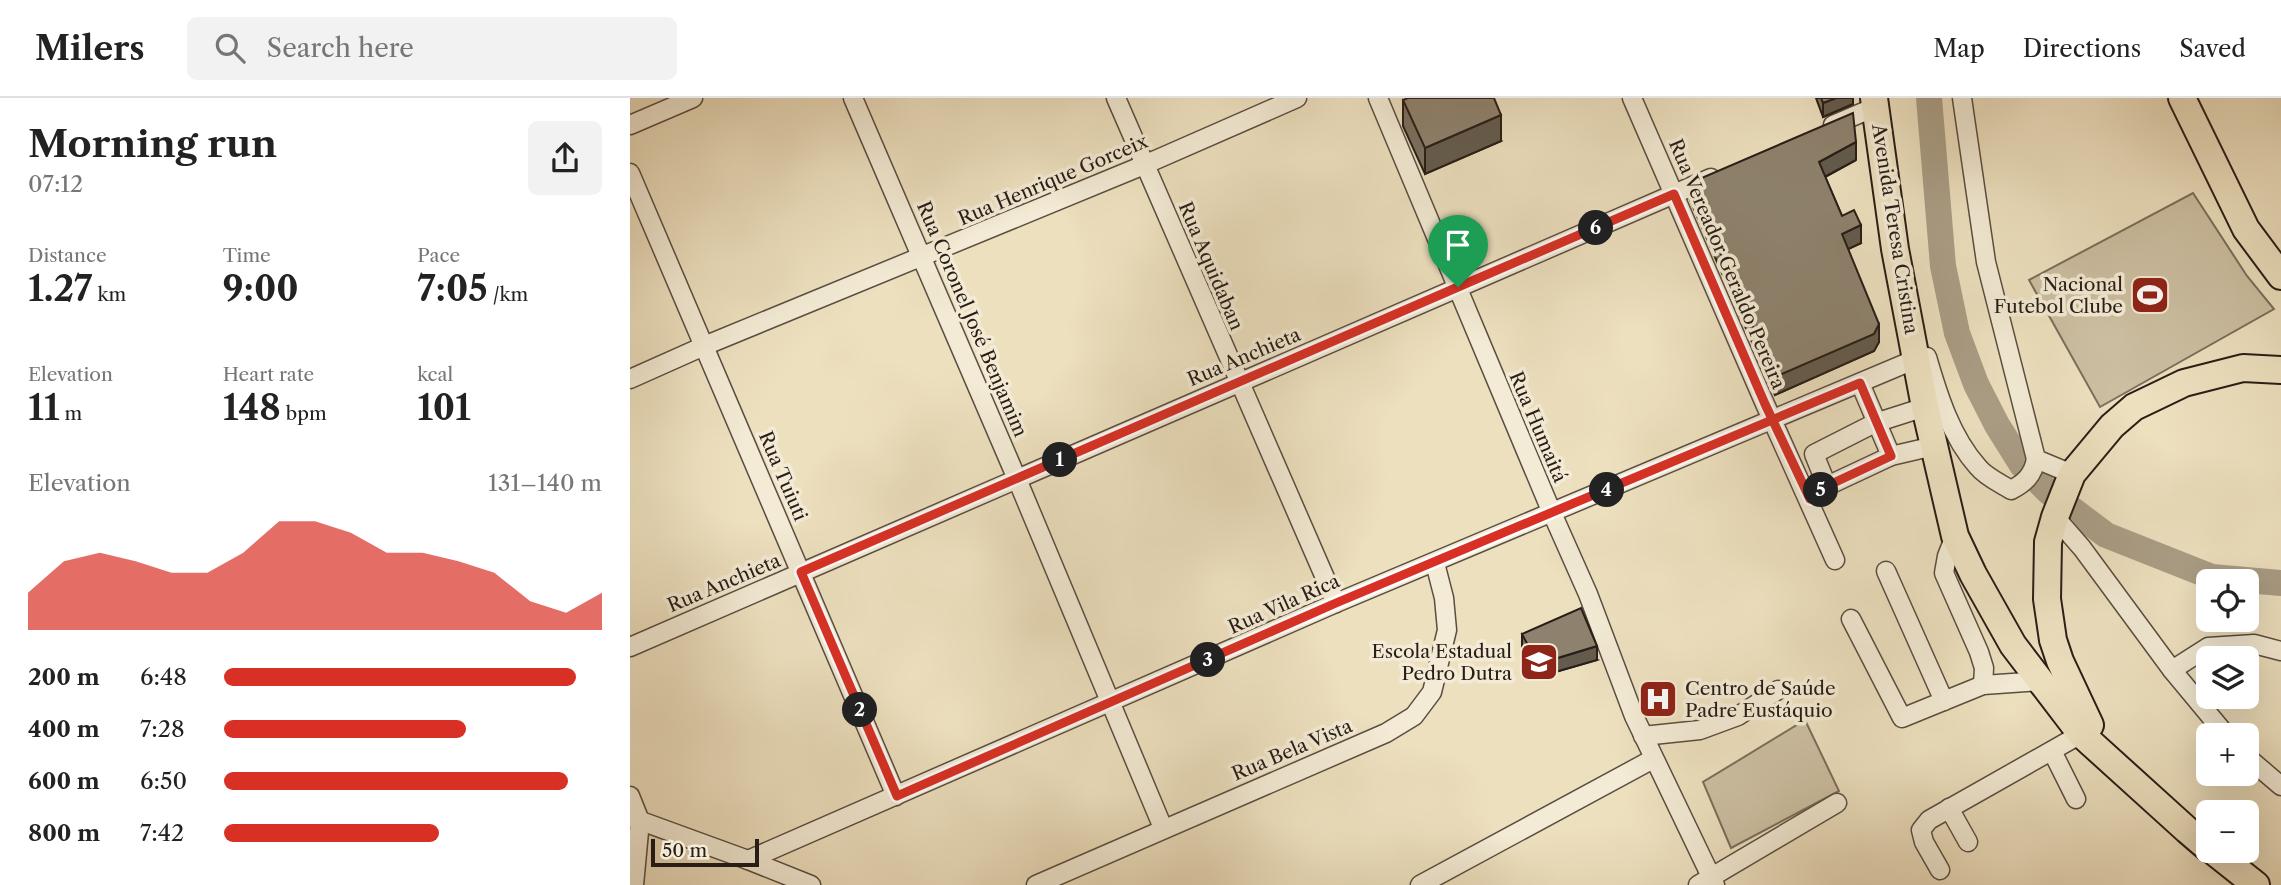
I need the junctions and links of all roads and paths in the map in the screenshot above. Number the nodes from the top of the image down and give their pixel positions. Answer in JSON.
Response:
{"nodes":[{"id":1,"x":693,"y":98,"type":"edge"},
{"id":2,"x":853,"y":98,"type":"edge"},
{"id":3,"x":1116,"y":98,"type":"edge"},
{"id":4,"x":1297,"y":98,"type":"edge"},
{"id":5,"x":1378,"y":98,"type":"edge"},
{"id":6,"x":1632,"y":98,"type":"edge"},
{"id":7,"x":1962,"y":98,"type":"edge"},
{"id":8,"x":2182,"y":98,"type":"edge"},
{"id":9,"x":1875,"y":102,"type":"edge"},
{"id":10,"x":630,"y":125,"type":"edge"},
{"id":11,"x":1812,"y":134,"type":"edge"},
{"id":12,"x":1144,"y":165,"type":"junction"},
{"id":13,"x":1724,"y":172,"type":"edge"},
{"id":14,"x":630,"y":173,"type":"edge"},
{"id":15,"x":1674,"y":194,"type":"junction"},
{"id":16,"x":1895,"y":249,"type":"junction"},
{"id":17,"x":923,"y":257,"type":"junction"},
{"id":18,"x":2281,"y":276,"type":"edge"},
{"id":19,"x":1458,"y":287,"type":"junction"},
{"id":20,"x":704,"y":346,"type":"junction"},
{"id":21,"x":1916,"y":359,"type":"junction"},
{"id":22,"x":2281,"y":370,"type":"edge"},
{"id":23,"x":630,"y":379,"type":"edge"},
{"id":24,"x":1238,"y":382,"type":"junction"},
{"id":25,"x":1860,"y":383,"type":"junction"},
{"id":26,"x":1925,"y":407,"type":"junction"},
{"id":27,"x":1772,"y":421,"type":"junction"},
{"id":28,"x":1875,"y":423,"type":"junction"},
{"id":29,"x":1934,"y":446,"type":"junction"},
{"id":30,"x":1891,"y":456,"type":"junction"},
{"id":31,"x":2036,"y":460,"type":"junction"},
{"id":32,"x":2072,"y":474,"type":"junction"},
{"id":33,"x":1017,"y":479,"type":"junction"},
{"id":34,"x":1827,"y":486,"type":"junction"},
{"id":35,"x":1810,"y":499,"type":"junction"},
{"id":36,"x":1552,"y":513,"type":"junction"},
{"id":37,"x":2055,"y":517,"type":"junction"},
{"id":38,"x":1955,"y":536,"type":"junction"},
{"id":39,"x":1835,"y":560,"type":"dead end"},
{"id":40,"x":1435,"y":563,"type":"junction"},
{"id":41,"x":1886,"y":571,"type":"dead end"},
{"id":42,"x":801,"y":572,"type":"junction"},
{"id":43,"x":1336,"y":603,"type":"junction"},
{"id":44,"x":1851,"y":619,"type":"dead end"},
{"id":45,"x":630,"y":646,"type":"edge"},
{"id":46,"x":2281,"y":651,"type":"edge"},
{"id":47,"x":2172,"y":670,"type":"junction"},
{"id":48,"x":2042,"y":681,"type":"junction"},
{"id":49,"x":1983,"y":685,"type":"junction"},
{"id":50,"x":1778,"y":690,"type":"dead end"},
{"id":51,"x":1944,"y":701,"type":"junction"},
{"id":52,"x":1109,"y":704,"type":"junction"},
{"id":53,"x":2216,"y":723,"type":"edge"},
{"id":54,"x":2081,"y":734,"type":"junction"},
{"id":55,"x":1643,"y":736,"type":"junction"},
{"id":56,"x":2052,"y":751,"type":"junction"},
{"id":57,"x":2105,"y":755,"type":"junction"},
{"id":58,"x":1653,"y":759,"type":"junction"},
{"id":59,"x":2259,"y":767,"type":"edge"},
{"id":60,"x":2281,"y":786,"type":"edge"},
{"id":61,"x":630,"y":796,"type":"edge"},
{"id":62,"x":897,"y":796,"type":"junction"},
{"id":63,"x":2076,"y":799,"type":"dead end"},
{"id":64,"x":1838,"y":803,"type":"dead end"},
{"id":65,"x":1949,"y":808,"type":"junction"},
{"id":66,"x":635,"y":819,"type":"edge"},
{"id":67,"x":1163,"y":828,"type":"junction"},
{"id":68,"x":2196,"y":838,"type":"edge"},
{"id":69,"x":1968,"y":842,"type":"dead end"},
{"id":70,"x":748,"y":860,"type":"junction"},
{"id":71,"x":2228,"y":863,"type":"edge"},
{"id":72,"x":1940,"y":870,"type":"dead end"},
{"id":73,"x":1708,"y":883,"type":"edge"},
{"id":74,"x":634,"y":885,"type":"edge"},
{"id":75,"x":811,"y":885,"type":"edge"},
{"id":76,"x":1036,"y":885,"type":"edge"},
{"id":77,"x":1420,"y":885,"type":"edge"},
{"id":78,"x":2256,"y":885,"type":"edge"}],
"edges":[{"from":1,"to":10,"type":"street"},
{"from":2,"to":17,"type":"street","name":"Rua Coronel José Benjamim"},
{"from":3,"to":12,"type":"street","name":"Rua Aquidaban"},
{"from":4,"to":12,"type":"street","name":"Rua Henrique Gorceix"},
{"from":5,"to":19,"type":"street","name":"Rua Humaitá"},
{"from":6,"to":15,"type":"street","name":"Rua Vereador Geraldo Pereira"},
{"from":7,"to":31,"type":"street"},
{"from":8,"to":18,"type":"highway"},
{"from":9,"to":11,"type":"street"},
{"from":9,"to":16,"type":"highway","name":"Avenida Teresa Cristina"},
{"from":12,"to":17,"type":"street","name":"Rua Henrique Gorceix"},
{"from":12,"to":24,"type":"street","name":"Rua Aquidaban"},
{"from":13,"to":15,"type":"street","name":"Rua Anchieta"},
{"from":14,"to":20,"type":"street","name":"Rua Tuiuti"},
{"from":15,"to":19,"type":"street","name":"Rua Anchieta"},
{"from":15,"to":27,"type":"street","name":"Rua Vereador Geraldo Pereira"},
{"from":16,"to":21,"type":"highway","name":"Avenida Teresa Cristina"},
{"from":16,"to":31,"type":"street"},
{"from":17,"to":20,"type":"street","name":"Rua Henrique Gorceix"},
{"from":17,"to":33,"type":"street","name":"Rua Coronel José Benjamim"},
{"from":19,"to":24,"type":"street","name":"Rua Anchieta"},
{"from":19,"to":36,"type":"street","name":"Rua Humaitá"},
{"from":20,"to":23,"type":"street","name":"Rua Henrique Gorceix"},
{"from":20,"to":42,"type":"street","name":"Rua Tuiuti"},
{"from":21,"to":25,"type":"street","name":"Rua Vila Rica"},
{"from":21,"to":26,"type":"highway","name":"Avenida Teresa Cristina"},
{"from":22,"to":32,"type":"highway"},
{"from":24,"to":33,"type":"street","name":"Rua Anchieta"},
{"from":24,"to":43,"type":"street","name":"Rua Aquidaban"},
{"from":25,"to":27,"type":"street","name":"Rua Vila Rica"},
{"from":25,"to":28,"type":"street"},
{"from":26,"to":28,"type":"street"},
{"from":26,"to":29,"type":"highway","name":"Avenida Teresa Cristina"},
{"from":27,"to":35,"type":"street","name":"Rua Vereador Geraldo Pereira"},
{"from":27,"to":36,"type":"street","name":"Rua Vila Rica"},
{"from":28,"to":30,"type":"street"},
{"from":28,"to":34,"type":"street"},
{"from":29,"to":30,"type":"street"},
{"from":29,"to":38,"type":"highway","name":"Avenida Teresa Cristina"},
{"from":30,"to":34,"type":"street"},
{"from":31,"to":32,"type":"street"},
{"from":32,"to":37,"type":"highway"},
{"from":33,"to":42,"type":"street","name":"Rua Anchieta"},
{"from":33,"to":52,"type":"street","name":"Rua Coronel José Benjamim"},
{"from":34,"to":35,"type":"street"},
{"from":35,"to":39,"type":"street","name":"Rua Vereador Geraldo Pereira"},
{"from":36,"to":40,"type":"street","name":"Rua Vila Rica"},
{"from":36,"to":55,"type":"street","name":"Rua Humaitá"},
{"from":37,"to":47,"type":"street"},
{"from":37,"to":57,"type":"highway"},
{"from":38,"to":48,"type":"highway","name":"Avenida Teresa Cristina"},
{"from":38,"to":49,"type":"street"},
{"from":40,"to":43,"type":"street","name":"Rua Vila Rica"},
{"from":40,"to":67,"type":"street","name":"Rua Bela Vista"},
{"from":41,"to":51,"type":"street"},
{"from":42,"to":45,"type":"street","name":"Rua Anchieta"},
{"from":42,"to":62,"type":"street","name":"Rua Tuiuti"},
{"from":43,"to":52,"type":"street","name":"Rua Vila Rica"},
{"from":44,"to":51,"type":"street"},
{"from":46,"to":47,"type":"street"},
{"from":47,"to":53,"type":"street"},
{"from":48,"to":49,"type":"street"},
{"from":48,"to":54,"type":"highway","name":"Avenida Teresa Cristina"},
{"from":49,"to":51,"type":"street"},
{"from":50,"to":55,"type":"street"},
{"from":52,"to":62,"type":"street","name":"Rua Vila Rica"},
{"from":52,"to":67,"type":"street","name":"Rua Coronel José Benjamim"},
{"from":54,"to":56,"type":"street"},
{"from":54,"to":57,"type":"highway","name":"Avenida Teresa Cristina"},
{"from":55,"to":58,"type":"street","name":"Rua Humaitá"},
{"from":56,"to":63,"type":"street"},
{"from":56,"to":65,"type":"street"},
{"from":57,"to":68,"type":"highway"},
{"from":58,"to":73,"type":"street","name":"Rua Humaitá"},
{"from":58,"to":77,"type":"street"},
{"from":59,"to":60,"type":"street"},
{"from":61,"to":66,"type":"street"},
{"from":62,"to":70,"type":"street","name":"Rua Vila Rica"},
{"from":64,"to":73,"type":"street"},
{"from":65,"to":69,"type":"street"},
{"from":65,"to":72,"type":"street"},
{"from":66,"to":70,"type":"street"},
{"from":66,"to":74,"type":"street"},
{"from":67,"to":76,"type":"street","name":"Rua Bela Vista"},
{"from":70,"to":75,"type":"street"},
{"from":71,"to":78,"type":"highway"}]}
